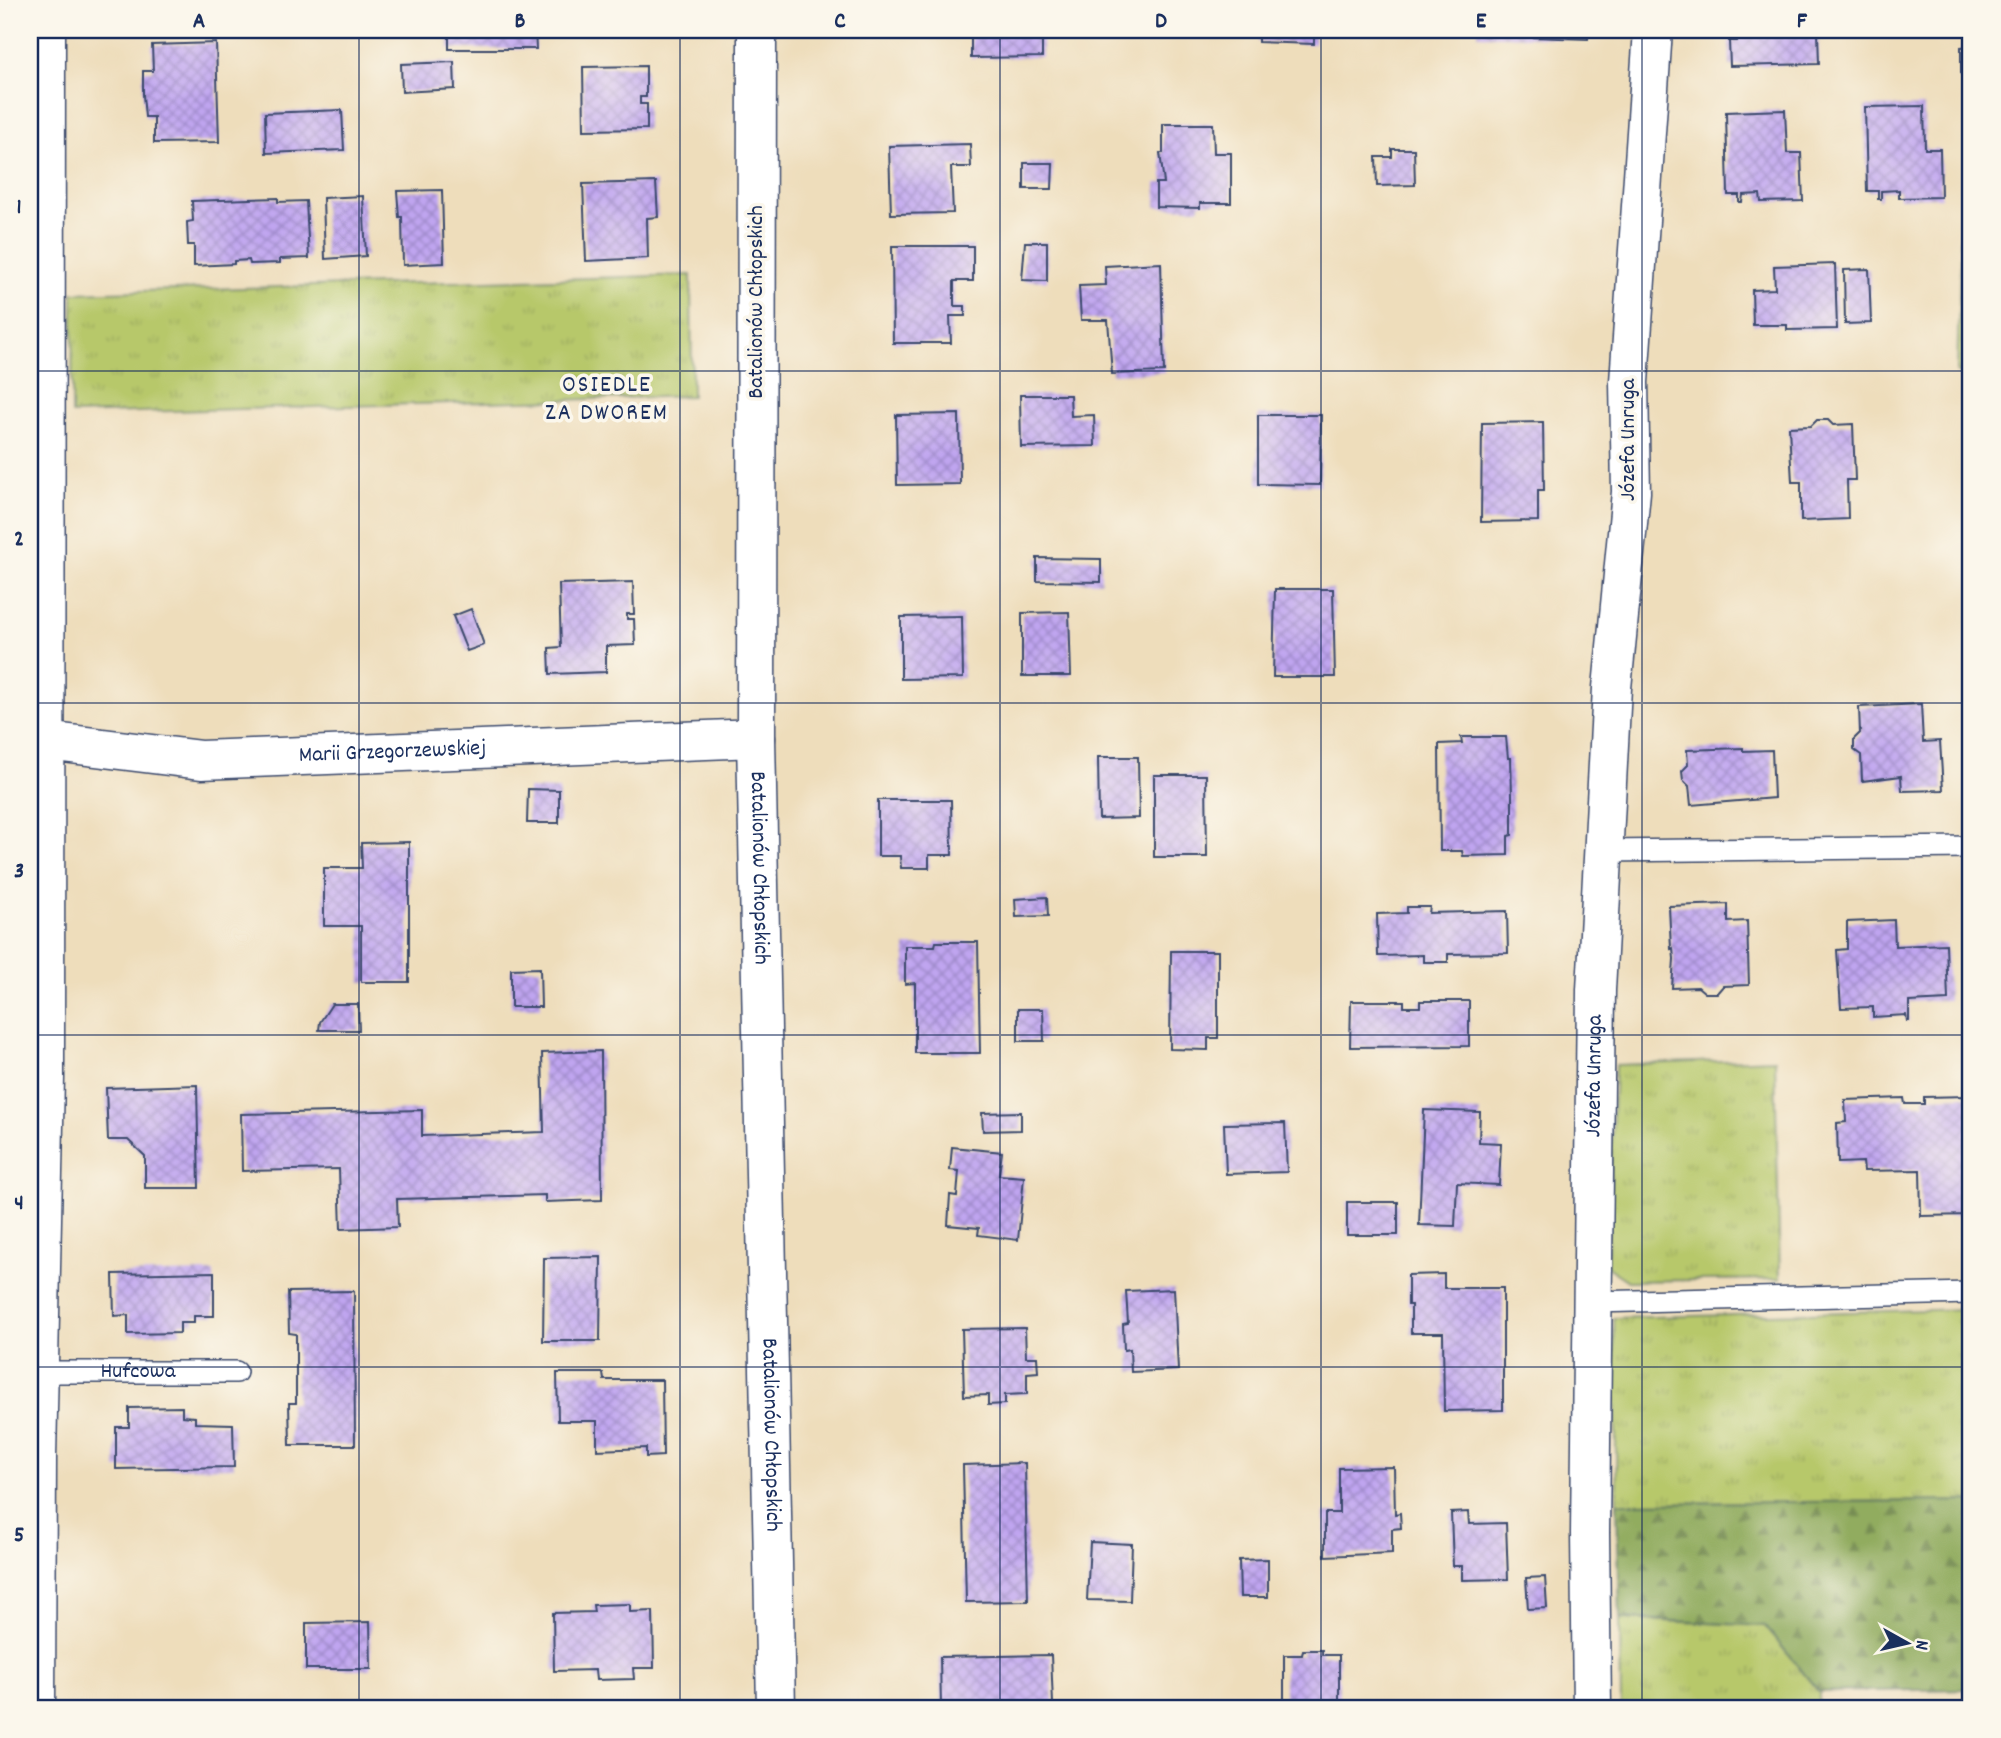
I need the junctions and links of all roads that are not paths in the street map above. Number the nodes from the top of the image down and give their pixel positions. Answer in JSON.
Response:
{"nodes":[{"id":1,"x":46,"y":30,"type":"edge"},
{"id":2,"x":757,"y":30,"type":"edge"},
{"id":3,"x":1653,"y":30,"type":"edge"},
{"id":4,"x":756,"y":738,"type":"junction"},
{"id":5,"x":37,"y":740,"type":"edge"},
{"id":6,"x":1971,"y":847,"type":"edge"},
{"id":7,"x":1604,"y":851,"type":"junction"},
{"id":8,"x":1971,"y":1293,"type":"edge"},
{"id":9,"x":1592,"y":1302,"type":"junction"},
{"id":10,"x":40,"y":1372,"type":"junction"},
{"id":11,"x":236,"y":1372,"type":"dead end"},
{"id":12,"x":33,"y":1459,"type":"edge"},
{"id":13,"x":36,"y":1708,"type":"edge"},
{"id":14,"x":776,"y":1708,"type":"edge"},
{"id":15,"x":1592,"y":1708,"type":"edge"}],
"edges":[{"from":1,"to":5,"type":"street"},
{"from":2,"to":4,"type":"street","name":"Batalionów Chłopskich"},
{"from":3,"to":7,"type":"street","name":"Józefa Unruga"},
{"from":4,"to":5,"type":"street","name":"Marii Grzegorzewskiej"},
{"from":4,"to":14,"type":"street","name":"Batalionów Chłopskich"},
{"from":5,"to":10,"type":"street"},
{"from":6,"to":7,"type":"lane"},
{"from":7,"to":9,"type":"street","name":"Józefa Unruga"},
{"from":8,"to":9,"type":"lane"},
{"from":9,"to":15,"type":"street","name":"Józefa Unruga"},
{"from":10,"to":11,"type":"lane","name":"Hufcowa"},
{"from":10,"to":12,"type":"street"},
{"from":12,"to":13,"type":"street"}]}
